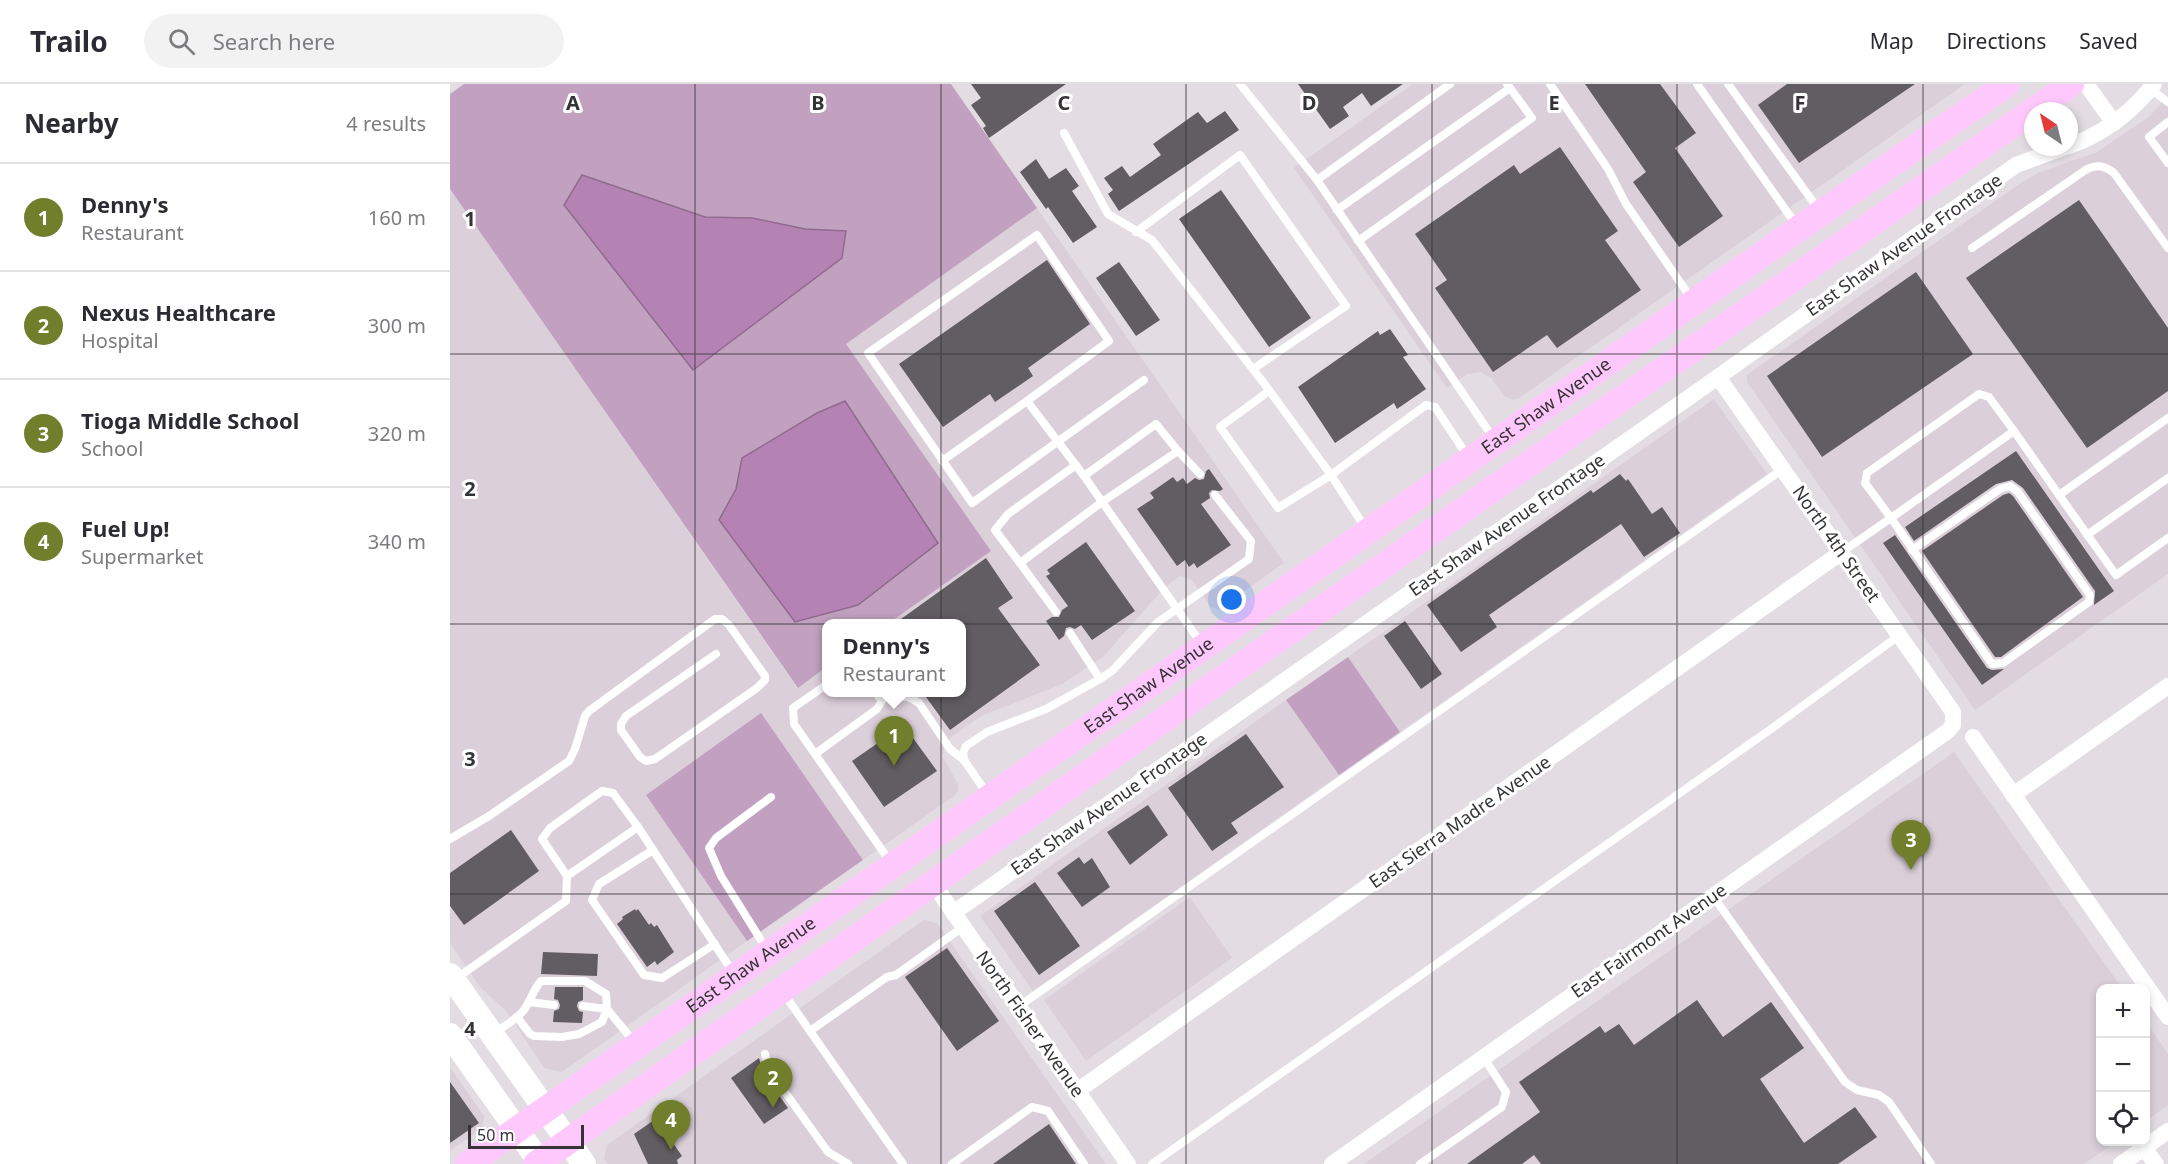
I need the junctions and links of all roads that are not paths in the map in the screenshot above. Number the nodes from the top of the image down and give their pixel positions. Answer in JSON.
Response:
{"nodes":[{"id":1,"x":1240,"y":84,"type":"edge"},
{"id":2,"x":1450,"y":84,"type":"edge"},
{"id":3,"x":1550,"y":84,"type":"edge"},
{"id":4,"x":1697,"y":84,"type":"edge"},
{"id":5,"x":1728,"y":84,"type":"edge"},
{"id":6,"x":2007,"y":84,"type":"edge"},
{"id":7,"x":2071,"y":84,"type":"edge"},
{"id":8,"x":2086,"y":84,"type":"edge"},
{"id":9,"x":1509,"y":86,"type":"edge"},
{"id":10,"x":2152,"y":86,"type":"edge"},
{"id":11,"x":2168,"y":102,"type":"edge"},
{"id":12,"x":2168,"y":122,"type":"edge"},
{"id":13,"x":2114,"y":123,"type":"junction"},
{"id":14,"x":1064,"y":133,"type":"dead end"},
{"id":15,"x":2078,"y":142,"type":"edge"},
{"id":16,"x":2040,"y":156,"type":"edge"},
{"id":17,"x":2168,"y":163,"type":"edge"},
{"id":18,"x":1317,"y":180,"type":"junction"},
{"id":19,"x":1337,"y":210,"type":"junction"},
{"id":20,"x":1821,"y":213,"type":"junction"},
{"id":21,"x":1799,"y":228,"type":"junction"},
{"id":22,"x":1136,"y":232,"type":"junction"},
{"id":23,"x":1358,"y":241,"type":"junction"},
{"id":24,"x":1972,"y":248,"type":"dead end"},
{"id":25,"x":2168,"y":248,"type":"edge"},
{"id":26,"x":1694,"y":302,"type":"junction"},
{"id":27,"x":1253,"y":369,"type":"junction"},
{"id":28,"x":1718,"y":377,"type":"junction"},
{"id":29,"x":1144,"y":380,"type":"dead end"},
{"id":30,"x":1269,"y":391,"type":"junction"},
{"id":31,"x":1027,"y":400,"type":"junction"},
{"id":32,"x":2168,"y":418,"type":"edge"},
{"id":33,"x":2014,"y":431,"type":"junction"},
{"id":34,"x":1058,"y":442,"type":"junction"},
{"id":35,"x":1496,"y":442,"type":"junction"},
{"id":36,"x":1178,"y":451,"type":"junction"},
{"id":37,"x":1470,"y":460,"type":"junction"},
{"id":38,"x":942,"y":461,"type":"junction"},
{"id":39,"x":1076,"y":465,"type":"junction"},
{"id":40,"x":1783,"y":469,"type":"junction"},
{"id":41,"x":1200,"y":474,"type":"dead end"},
{"id":42,"x":1331,"y":475,"type":"junction"},
{"id":43,"x":1084,"y":476,"type":"junction"},
{"id":44,"x":2168,"y":477,"type":"edge"},
{"id":45,"x":1215,"y":495,"type":"dead end"},
{"id":46,"x":2059,"y":495,"type":"junction"},
{"id":47,"x":1102,"y":502,"type":"junction"},
{"id":48,"x":1891,"y":518,"type":"junction"},
{"id":49,"x":1368,"y":532,"type":"junction"},
{"id":50,"x":2087,"y":535,"type":"junction"},
{"id":51,"x":2168,"y":538,"type":"edge"},
{"id":52,"x":1912,"y":550,"type":"junction"},
{"id":53,"x":1842,"y":552,"type":"junction"},
{"id":54,"x":1020,"y":563,"type":"junction"},
{"id":55,"x":1177,"y":609,"type":"junction"},
{"id":56,"x":1056,"y":612,"type":"dead end"},
{"id":57,"x":1070,"y":633,"type":"dead end"},
{"id":58,"x":1900,"y":635,"type":"junction"},
{"id":59,"x":1204,"y":647,"type":"junction"},
{"id":60,"x":716,"y":654,"type":"dead end"},
{"id":61,"x":1226,"y":676,"type":"junction"},
{"id":62,"x":1100,"y":679,"type":"junction"},
{"id":63,"x":2168,"y":686,"type":"edge"},
{"id":64,"x":822,"y":688,"type":"edge"},
{"id":65,"x":878,"y":697,"type":"edge"},
{"id":66,"x":909,"y":697,"type":"edge"},
{"id":67,"x":1953,"y":712,"type":"joint"},
{"id":68,"x":1973,"y":737,"type":"dead end"},
{"id":69,"x":815,"y":754,"type":"junction"},
{"id":70,"x":964,"y":760,"type":"junction"},
{"id":71,"x":2013,"y":795,"type":"junction"},
{"id":72,"x":771,"y":797,"type":"dead end"},
{"id":73,"x":990,"y":798,"type":"junction"},
{"id":74,"x":638,"y":827,"type":"junction"},
{"id":75,"x":450,"y":839,"type":"edge"},
{"id":76,"x":652,"y":850,"type":"junction"},
{"id":77,"x":966,"y":860,"type":"junction"},
{"id":78,"x":893,"y":866,"type":"junction"},
{"id":79,"x":567,"y":876,"type":"junction"},
{"id":80,"x":933,"y":883,"type":"junction"},
{"id":81,"x":1713,"y":896,"type":"junction"},
{"id":82,"x":958,"y":920,"type":"junction"},
{"id":83,"x":715,"y":944,"type":"junction"},
{"id":84,"x":769,"y":953,"type":"junction"},
{"id":85,"x":736,"y":976,"type":"junction"},
{"id":86,"x":452,"y":978,"type":"edge"},
{"id":87,"x":782,"y":991,"type":"junction"},
{"id":88,"x":529,"y":1002,"type":"junction"},
{"id":89,"x":554,"y":1005,"type":"dead end"},
{"id":90,"x":583,"y":1006,"type":"dead end"},
{"id":91,"x":1018,"y":1007,"type":"junction"},
{"id":92,"x":607,"y":1009,"type":"junction"},
{"id":93,"x":518,"y":1017,"type":"junction"},
{"id":94,"x":2168,"y":1017,"type":"edge"},
{"id":95,"x":810,"y":1031,"type":"junction"},
{"id":96,"x":492,"y":1034,"type":"junction"},
{"id":97,"x":450,"y":1035,"type":"edge"},
{"id":98,"x":637,"y":1046,"type":"junction"},
{"id":99,"x":765,"y":1054,"type":"dead end"},
{"id":100,"x":1484,"y":1058,"type":"junction"},
{"id":101,"x":1077,"y":1091,"type":"junction"},
{"id":102,"x":546,"y":1110,"type":"junction"},
{"id":103,"x":517,"y":1130,"type":"junction"},
{"id":104,"x":2168,"y":1131,"type":"edge"},
{"id":105,"x":568,"y":1142,"type":"junction"},
{"id":106,"x":2144,"y":1148,"type":"junction"},
{"id":107,"x":539,"y":1163,"type":"edge"},
{"id":108,"x":468,"y":1164,"type":"edge"},
{"id":109,"x":584,"y":1164,"type":"edge"},
{"id":110,"x":848,"y":1164,"type":"edge"},
{"id":111,"x":903,"y":1164,"type":"edge"},
{"id":112,"x":952,"y":1164,"type":"edge"},
{"id":113,"x":1084,"y":1164,"type":"edge"},
{"id":114,"x":1128,"y":1164,"type":"edge"},
{"id":115,"x":1152,"y":1164,"type":"edge"},
{"id":116,"x":1332,"y":1164,"type":"edge"},
{"id":117,"x":1420,"y":1164,"type":"edge"},
{"id":118,"x":1931,"y":1164,"type":"edge"},
{"id":119,"x":2121,"y":1164,"type":"edge"},
{"id":120,"x":2156,"y":1164,"type":"edge"}],
"edges":[{"from":1,"to":18,"type":"lane"},
{"from":2,"to":18,"type":"lane"},
{"from":3,"to":26,"type":"lane"},
{"from":4,"to":21,"type":"lane"},
{"from":5,"to":20,"type":"lane"},
{"from":6,"to":20,"type":"main road","name":"East Shaw Avenue"},
{"from":7,"to":61,"type":"main road","name":"East Shaw Avenue"},
{"from":8,"to":13,"type":"street"},
{"from":9,"to":19,"type":"lane"},
{"from":9,"to":23,"type":"lane"},
{"from":10,"to":11,"type":"lane"},
{"from":10,"to":13,"type":"street","name":"East Shaw Avenue Frontage"},
{"from":12,"to":17,"type":"lane"},
{"from":13,"to":15,"type":"street","name":"East Shaw Avenue Frontage"},
{"from":14,"to":22,"type":"lane"},
{"from":16,"to":28,"type":"street","name":"East Shaw Avenue Frontage"},
{"from":18,"to":19,"type":"lane"},
{"from":19,"to":23,"type":"lane"},
{"from":20,"to":21,"type":"main road","name":"East Shaw Avenue"},
{"from":21,"to":26,"type":"main road","name":"East Shaw Avenue"},
{"from":22,"to":27,"type":"lane"},
{"from":22,"to":27,"type":"lane"},
{"from":23,"to":35,"type":"lane"},
{"from":24,"to":25,"type":"lane"},
{"from":26,"to":35,"type":"main road","name":"East Shaw Avenue"},
{"from":27,"to":30,"type":"lane"},
{"from":28,"to":40,"type":"street","name":"North 4th Street"},
{"from":28,"to":82,"type":"street","name":"East Shaw Avenue Frontage"},
{"from":29,"to":34,"type":"lane"},
{"from":30,"to":42,"type":"lane"},
{"from":30,"to":42,"type":"lane"},
{"from":31,"to":34,"type":"lane"},
{"from":31,"to":38,"type":"lane"},
{"from":31,"to":38,"type":"lane"},
{"from":32,"to":46,"type":"lane"},
{"from":33,"to":46,"type":"lane"},
{"from":33,"to":48,"type":"lane"},
{"from":33,"to":48,"type":"lane"},
{"from":34,"to":38,"type":"lane"},
{"from":34,"to":39,"type":"lane"},
{"from":35,"to":37,"type":"main road","name":"East Shaw Avenue"},
{"from":36,"to":41,"type":"lane"},
{"from":36,"to":43,"type":"lane"},
{"from":36,"to":47,"type":"lane"},
{"from":37,"to":42,"type":"lane"},
{"from":37,"to":49,"type":"main road","name":"East Shaw Avenue"},
{"from":39,"to":43,"type":"lane"},
{"from":39,"to":54,"type":"lane"},
{"from":40,"to":53,"type":"street","name":"North 4th Street"},
{"from":40,"to":91,"type":"lane"},
{"from":42,"to":49,"type":"lane"},
{"from":43,"to":47,"type":"lane"},
{"from":44,"to":50,"type":"lane"},
{"from":45,"to":55,"type":"lane"},
{"from":46,"to":50,"type":"lane"},
{"from":47,"to":54,"type":"lane"},
{"from":47,"to":55,"type":"lane"},
{"from":48,"to":52,"type":"lane"},
{"from":48,"to":53,"type":"lane"},
{"from":49,"to":59,"type":"main road","name":"East Shaw Avenue"},
{"from":49,"to":61,"type":"main road"},
{"from":50,"to":51,"type":"lane"},
{"from":52,"to":52,"type":"lane"},
{"from":53,"to":58,"type":"street","name":"North 4th Street"},
{"from":53,"to":101,"type":"street","name":"East Sierra Madre Avenue"},
{"from":54,"to":56,"type":"lane"},
{"from":55,"to":59,"type":"lane"},
{"from":55,"to":62,"type":"lane"},
{"from":57,"to":62,"type":"lane"},
{"from":58,"to":67,"type":"street","name":"North 4th Street"},
{"from":58,"to":115,"type":"lane"},
{"from":59,"to":73,"type":"main road","name":"East Shaw Avenue"},
{"from":59,"to":77,"type":"main road"},
{"from":60,"to":75,"type":"lane"},
{"from":61,"to":77,"type":"main road","name":"East Shaw Avenue"},
{"from":62,"to":70,"type":"lane"},
{"from":63,"to":71,"type":"street"},
{"from":64,"to":69,"type":"lane"},
{"from":65,"to":69,"type":"lane"},
{"from":66,"to":70,"type":"lane"},
{"from":67,"to":81,"type":"street","name":"East Fairmont Avenue"},
{"from":68,"to":71,"type":"street"},
{"from":69,"to":78,"type":"lane"},
{"from":70,"to":73,"type":"lane"},
{"from":71,"to":94,"type":"street"},
{"from":72,"to":84,"type":"lane"},
{"from":73,"to":78,"type":"main road","name":"East Shaw Avenue"},
{"from":74,"to":76,"type":"lane"},
{"from":74,"to":79,"type":"lane"},
{"from":74,"to":79,"type":"lane"},
{"from":76,"to":83,"type":"lane"},
{"from":76,"to":83,"type":"lane"},
{"from":77,"to":80,"type":"main road","name":"East Shaw Avenue"},
{"from":78,"to":84,"type":"main road","name":"East Shaw Avenue"},
{"from":79,"to":86,"type":"lane"},
{"from":80,"to":82,"type":"street","name":"North Fisher Avenue"},
{"from":80,"to":87,"type":"main road","name":"East Shaw Avenue"},
{"from":81,"to":100,"type":"street","name":"East Fairmont Avenue"},
{"from":81,"to":118,"type":"lane"},
{"from":82,"to":91,"type":"street","name":"North Fisher Avenue"},
{"from":82,"to":95,"type":"lane"},
{"from":83,"to":85,"type":"lane"},
{"from":84,"to":85,"type":"main road","name":"East Shaw Avenue"},
{"from":85,"to":98,"type":"main road","name":"East Shaw Avenue"},
{"from":86,"to":96,"type":"main road"},
{"from":87,"to":95,"type":"lane"},
{"from":87,"to":105,"type":"main road","name":"East Shaw Avenue"},
{"from":88,"to":89,"type":"lane"},
{"from":88,"to":92,"type":"lane"},
{"from":88,"to":93,"type":"lane"},
{"from":90,"to":92,"type":"lane"},
{"from":91,"to":101,"type":"street","name":"North Fisher Avenue"},
{"from":92,"to":93,"type":"lane"},
{"from":92,"to":98,"type":"lane"},
{"from":93,"to":96,"type":"lane"},
{"from":95,"to":111,"type":"lane"},
{"from":96,"to":102,"type":"main road"},
{"from":97,"to":103,"type":"main road"},
{"from":98,"to":102,"type":"main road","name":"East Shaw Avenue"},
{"from":99,"to":110,"type":"lane"},
{"from":100,"to":116,"type":"street","name":"East Fairmont Avenue"},
{"from":100,"to":117,"type":"lane"},
{"from":101,"to":114,"type":"street","name":"North Fisher Avenue"},
{"from":102,"to":103,"type":"main road","name":"East Shaw Avenue"},
{"from":102,"to":105,"type":"main road"},
{"from":103,"to":107,"type":"main road"},
{"from":103,"to":108,"type":"main road","name":"East Shaw Avenue"},
{"from":104,"to":106,"type":"street"},
{"from":105,"to":107,"type":"main road","name":"East Shaw Avenue"},
{"from":105,"to":109,"type":"main road"},
{"from":106,"to":119,"type":"street"},
{"from":106,"to":120,"type":"street"},
{"from":112,"to":113,"type":"lane"}]}
